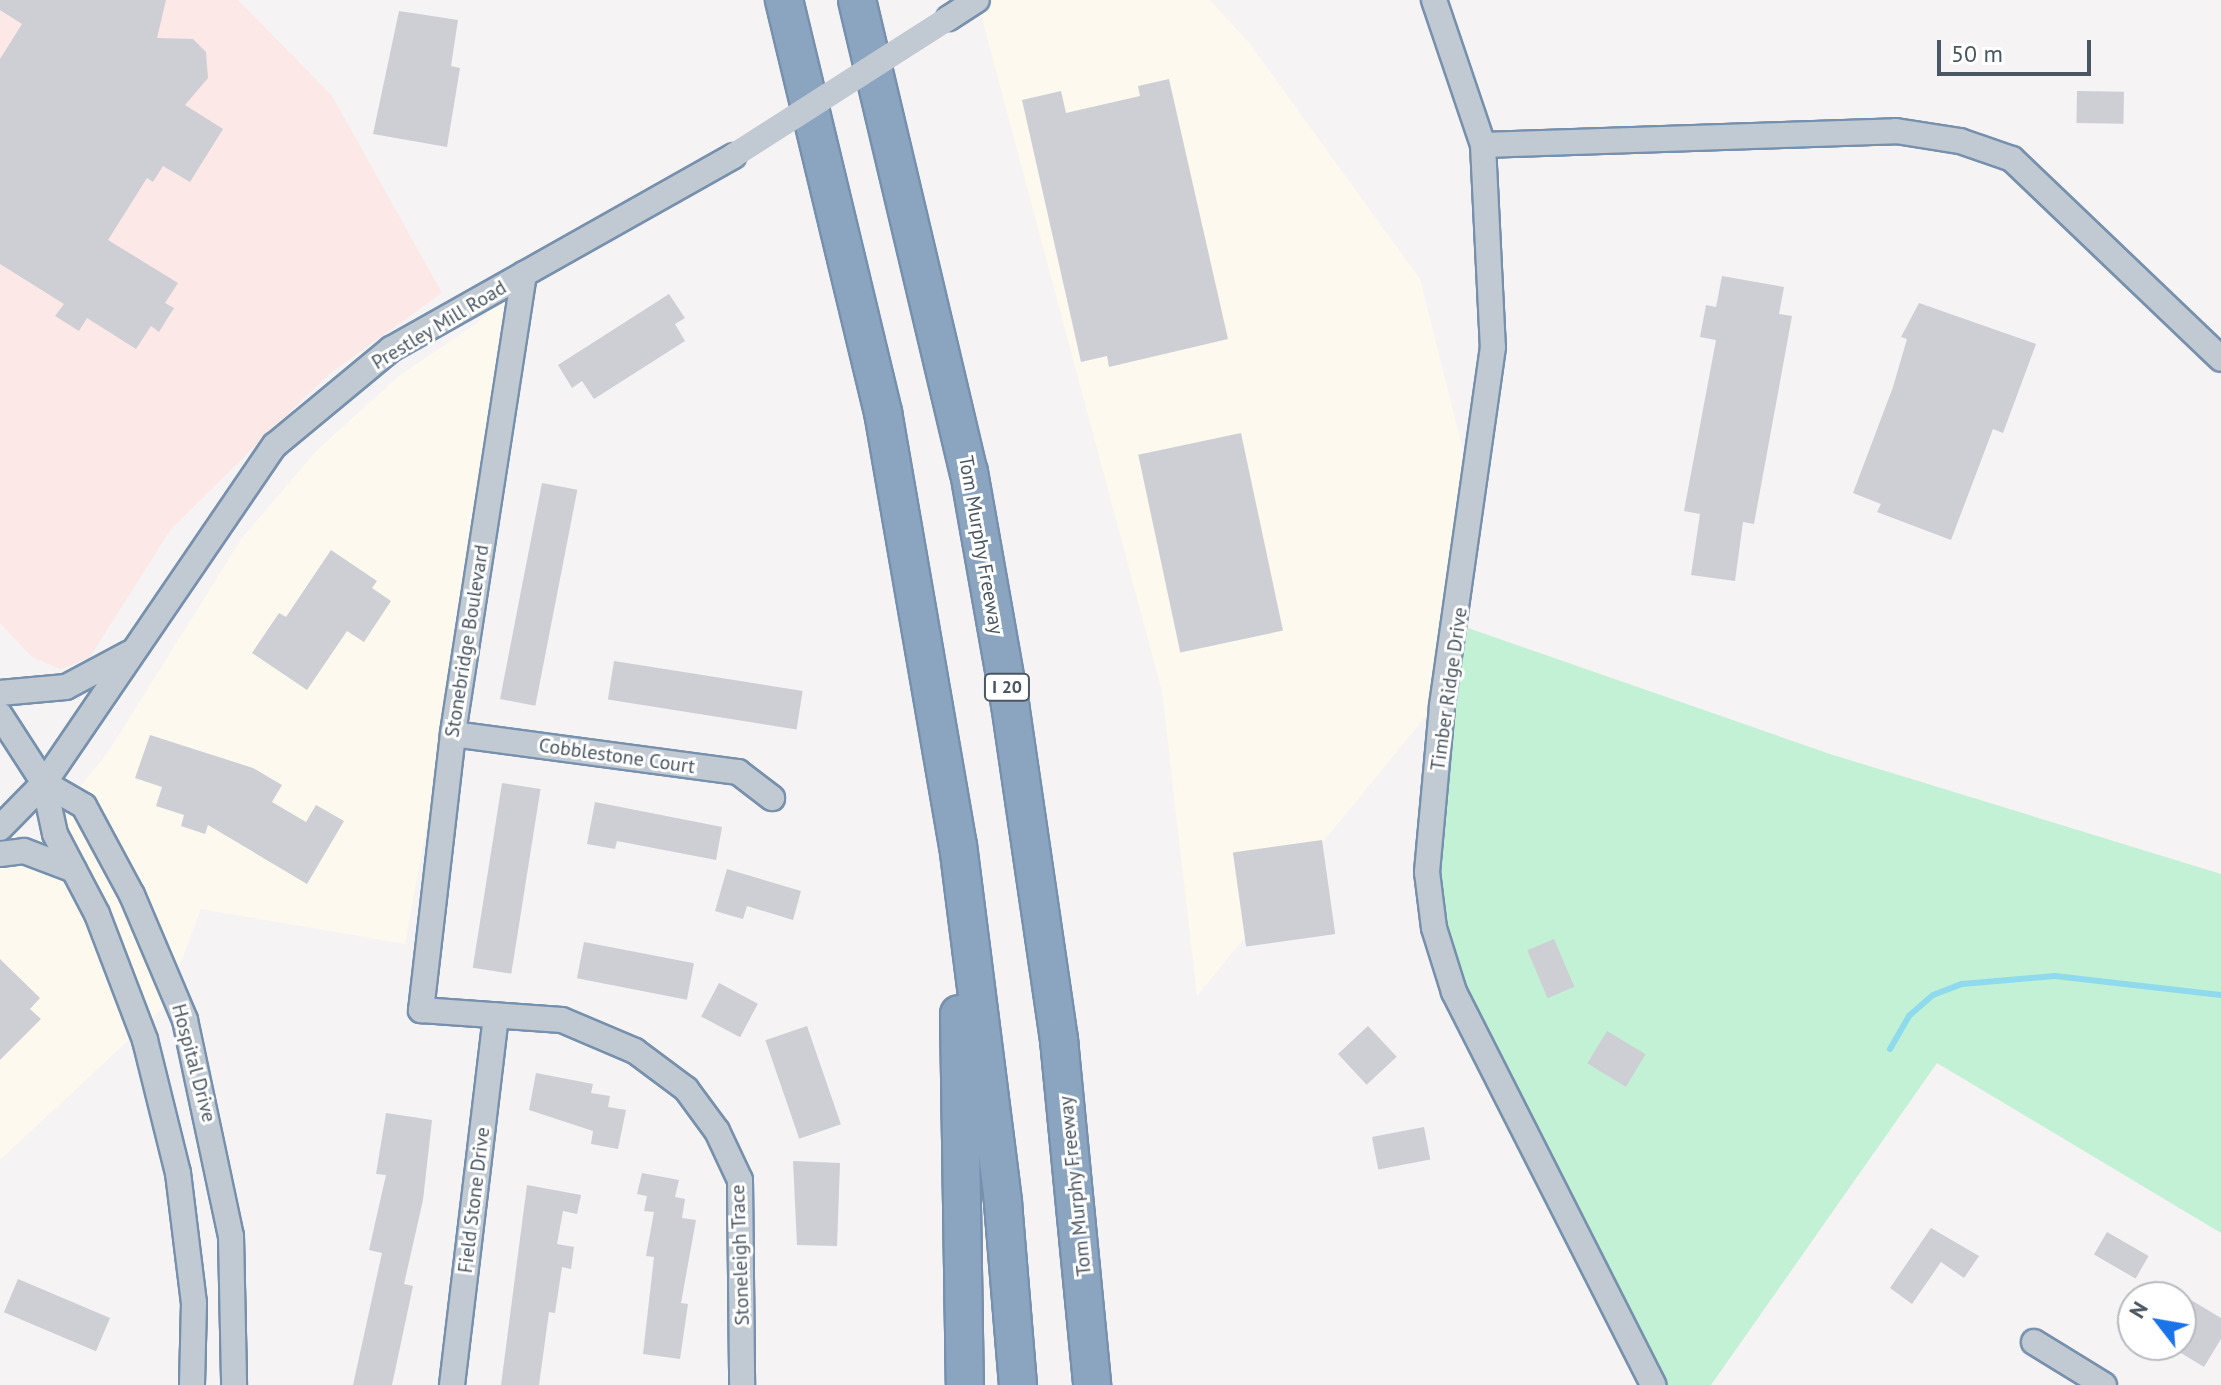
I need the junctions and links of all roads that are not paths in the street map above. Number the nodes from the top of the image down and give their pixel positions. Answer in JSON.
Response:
{"nodes":[{"id":1,"x":784,"y":0,"type":"edge"},
{"id":2,"x":857,"y":0,"type":"edge"},
{"id":3,"x":977,"y":0,"type":"edge"},
{"id":4,"x":1434,"y":0,"type":"edge"},
{"id":5,"x":1483,"y":145,"type":"junction"},
{"id":6,"x":524,"y":274,"type":"junction"},
{"id":7,"x":2221,"y":359,"type":"edge"},
{"id":8,"x":135,"y":649,"type":"junction"},
{"id":9,"x":0,"y":693,"type":"edge"},
{"id":10,"x":0,"y":715,"type":"edge"},
{"id":11,"x":453,"y":734,"type":"junction"},
{"id":12,"x":44,"y":783,"type":"junction"},
{"id":13,"x":772,"y":798,"type":"dead end"},
{"id":14,"x":0,"y":828,"type":"edge"},
{"id":15,"x":958,"y":845,"type":"junction"},
{"id":16,"x":0,"y":854,"type":"edge"},
{"id":17,"x":74,"y":870,"type":"junction"},
{"id":18,"x":421,"y":1010,"type":"joint"},
{"id":19,"x":496,"y":1016,"type":"junction"},
{"id":20,"x":2034,"y":1342,"type":"dead end"},
{"id":21,"x":192,"y":1385,"type":"edge"},
{"id":22,"x":234,"y":1385,"type":"edge"},
{"id":23,"x":452,"y":1385,"type":"edge"},
{"id":24,"x":742,"y":1385,"type":"edge"},
{"id":25,"x":965,"y":1385,"type":"edge"},
{"id":26,"x":1018,"y":1385,"type":"edge"},
{"id":27,"x":1092,"y":1385,"type":"edge"},
{"id":28,"x":1653,"y":1385,"type":"edge"},
{"id":29,"x":2104,"y":1385,"type":"edge"}],
"edges":[{"from":1,"to":15,"type":"highway"},
{"from":2,"to":27,"type":"highway","name":"Tom Murphy Freeway","number":"I 20"},
{"from":3,"to":6,"type":"street","name":"Prestley Mill Road","bridge":true},
{"from":4,"to":5,"type":"street","name":"Timber Ridge Drive"},
{"from":5,"to":7,"type":"street"},
{"from":5,"to":28,"type":"street","name":"Timber Ridge Drive"},
{"from":6,"to":8,"type":"street","name":"Prestley Mill Road"},
{"from":6,"to":11,"type":"street","name":"Stonebridge Boulevard"},
{"from":8,"to":9,"type":"street"},
{"from":8,"to":12,"type":"street","name":"Prestley Mill Road"},
{"from":10,"to":12,"type":"street","name":"Hospital Drive"},
{"from":11,"to":13,"type":"street","name":"Cobblestone Court"},
{"from":11,"to":18,"type":"street","name":"Stonebridge Boulevard"},
{"from":12,"to":14,"type":"street","name":"Prestley Mill Road"},
{"from":12,"to":17,"type":"street","name":"Hospital Drive"},
{"from":12,"to":22,"type":"street","name":"Hospital Drive"},
{"from":15,"to":25,"type":"highway"},
{"from":15,"to":26,"type":"highway"},
{"from":16,"to":17,"type":"street"},
{"from":17,"to":21,"type":"street","name":"Hospital Drive"},
{"from":18,"to":19,"type":"street","name":"Stoneleigh Trace"},
{"from":19,"to":23,"type":"street","name":"Field Stone Drive"},
{"from":19,"to":24,"type":"street","name":"Stoneleigh Trace"},
{"from":20,"to":29,"type":"street"}]}
